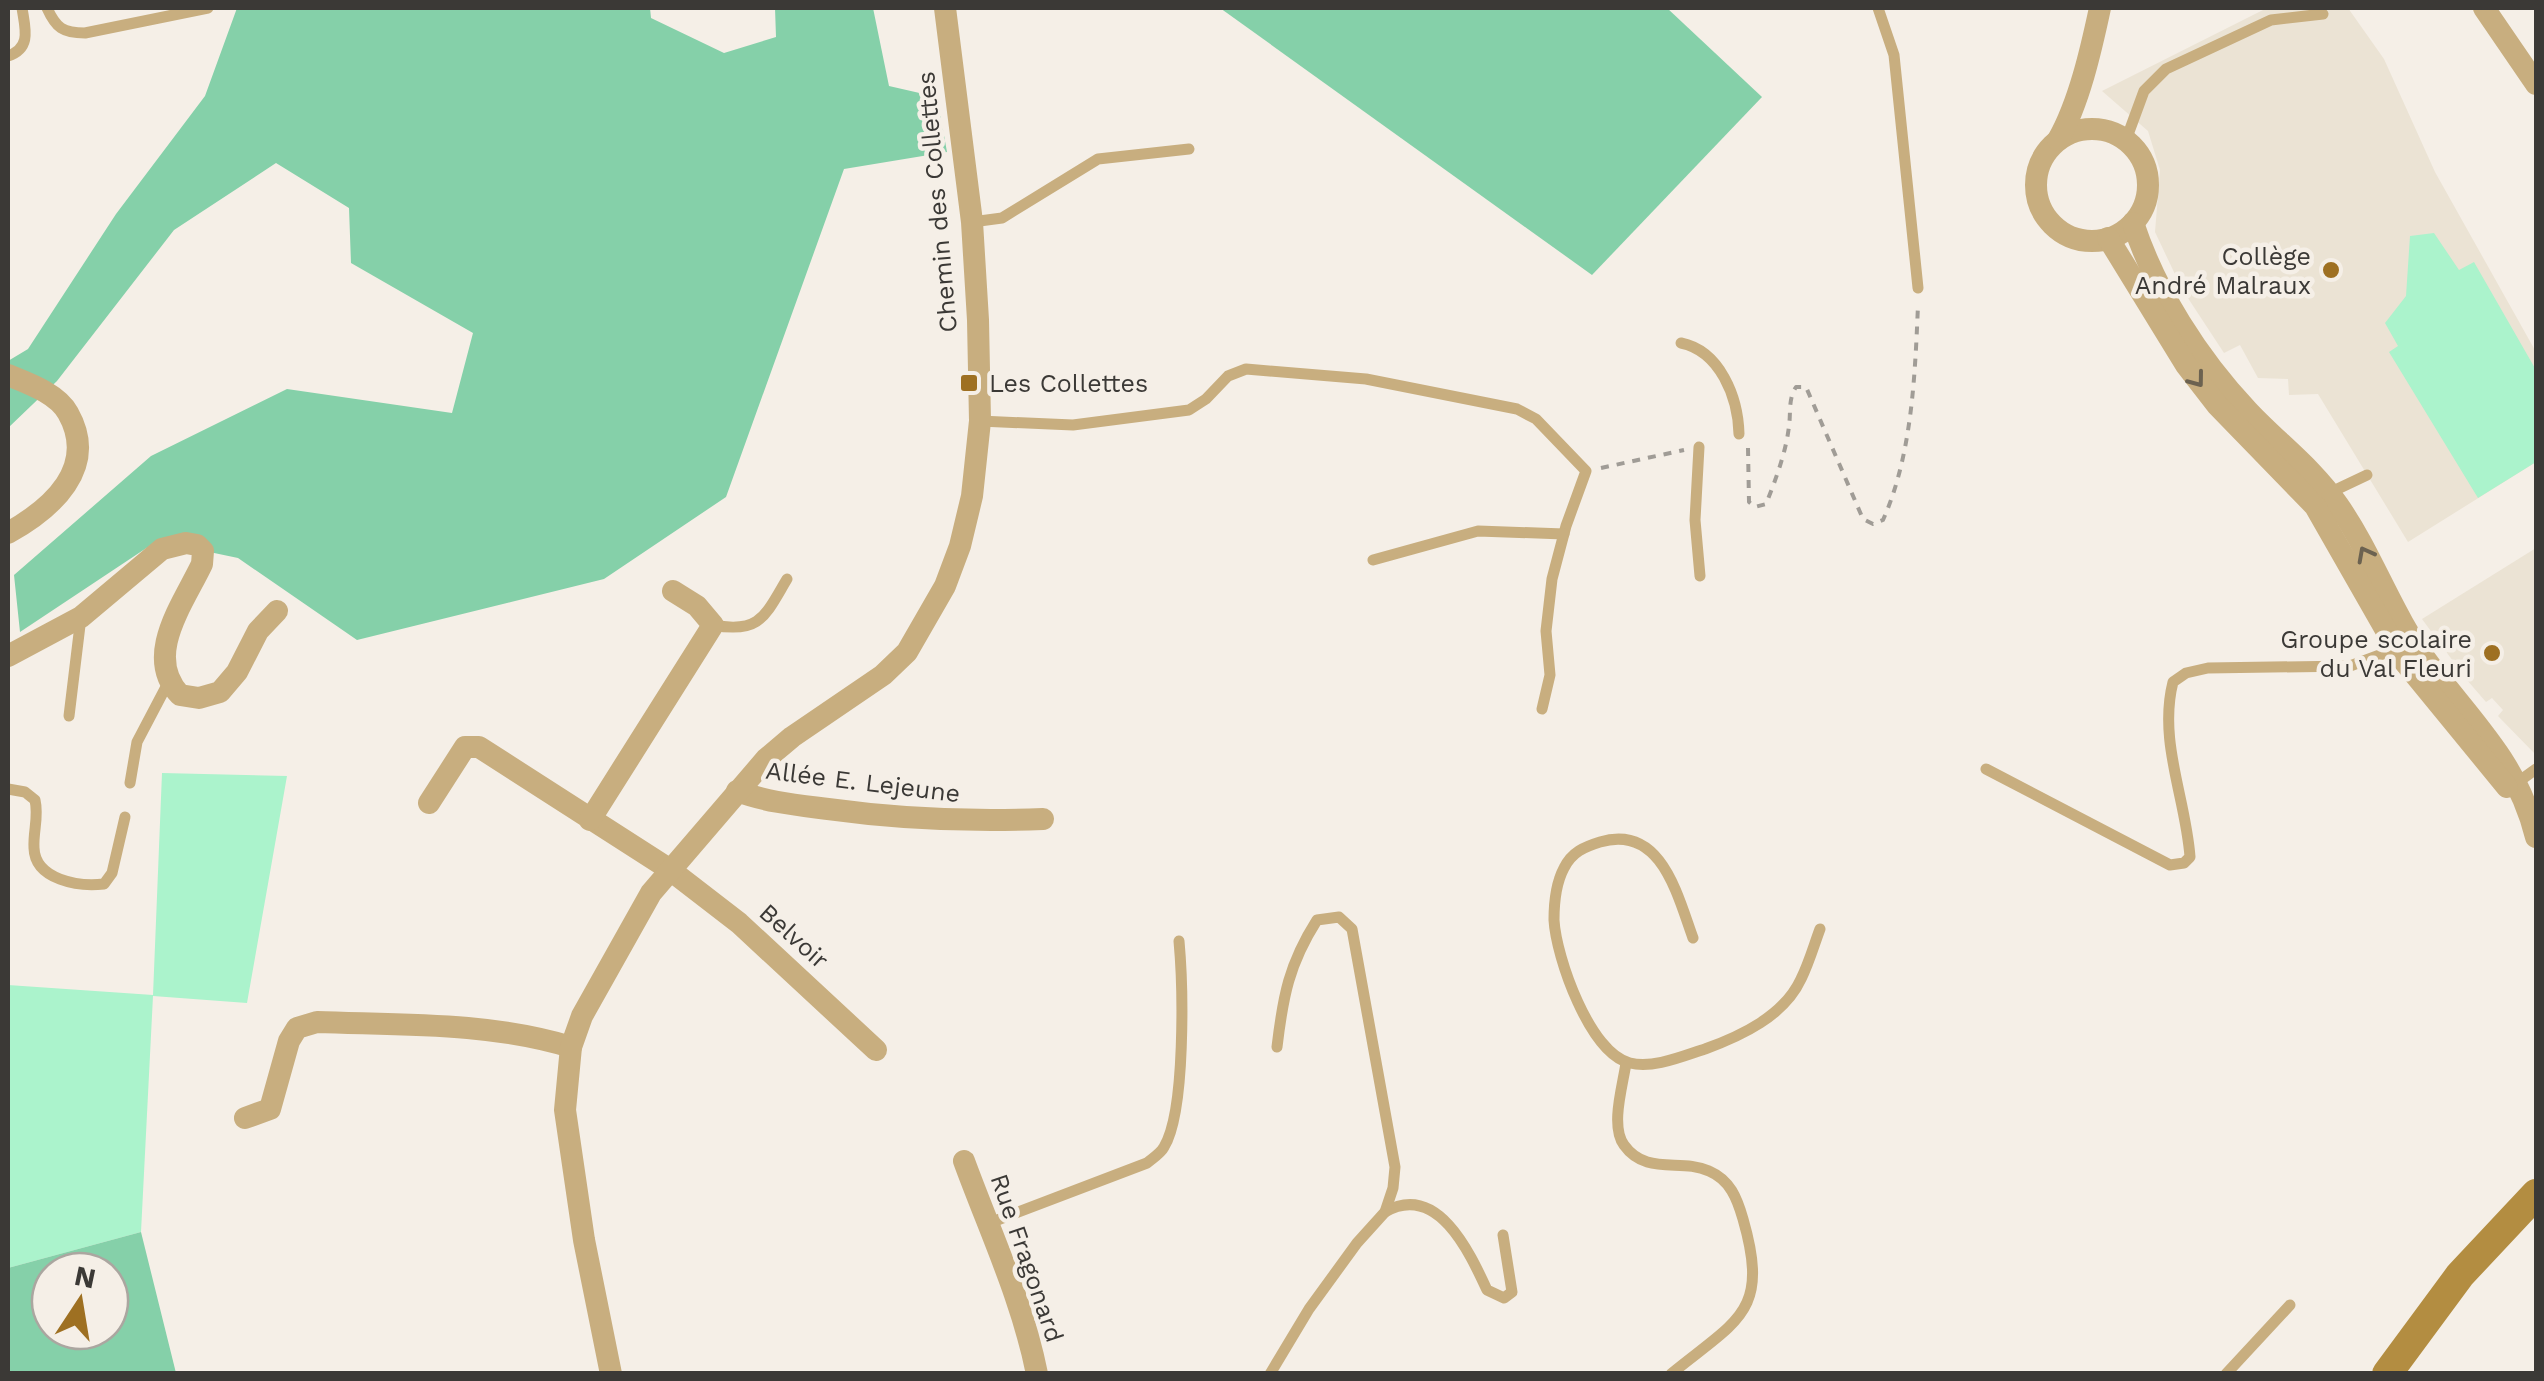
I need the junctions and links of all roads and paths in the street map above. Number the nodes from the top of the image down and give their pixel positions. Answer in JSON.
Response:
{"nodes":[{"id":1,"x":22,"y":8,"type":"edge"},
{"id":2,"x":48,"y":8,"type":"edge"},
{"id":3,"x":208,"y":8,"type":"edge"},
{"id":4,"x":945,"y":8,"type":"edge"},
{"id":5,"x":1878,"y":8,"type":"edge"},
{"id":6,"x":2100,"y":8,"type":"edge"},
{"id":7,"x":2484,"y":8,"type":"edge"},
{"id":8,"x":2324,"y":14,"type":"dead end"},
{"id":9,"x":8,"y":56,"type":"edge"},
{"id":10,"x":2085,"y":72,"type":"junction"},
{"id":11,"x":2536,"y":84,"type":"edge"},
{"id":12,"x":2119,"y":136,"type":"junction"},
{"id":13,"x":2058,"y":140,"type":"junction"},
{"id":14,"x":1190,"y":149,"type":"dead end"},
{"id":15,"x":972,"y":222,"type":"junction"},
{"id":16,"x":2133,"y":223,"type":"junction"},
{"id":17,"x":2108,"y":238,"type":"junction"},
{"id":18,"x":1918,"y":288,"type":"joint"},
{"id":19,"x":1680,"y":342,"type":"dead end"},
{"id":20,"x":8,"y":375,"type":"edge"},
{"id":21,"x":980,"y":421,"type":"junction"},
{"id":22,"x":1740,"y":434,"type":"joint"},
{"id":23,"x":1699,"y":447,"type":"joint"},
{"id":24,"x":1586,"y":471,"type":"junction"},
{"id":25,"x":2367,"y":475,"type":"dead end"},
{"id":26,"x":2329,"y":494,"type":"junction"},
{"id":27,"x":8,"y":532,"type":"edge"},
{"id":28,"x":1564,"y":534,"type":"junction"},
{"id":29,"x":1373,"y":560,"type":"dead end"},
{"id":30,"x":1700,"y":576,"type":"dead end"},
{"id":31,"x":788,"y":579,"type":"dead end"},
{"id":32,"x":674,"y":591,"type":"dead end"},
{"id":33,"x":277,"y":611,"type":"dead end"},
{"id":34,"x":81,"y":617,"type":"junction"},
{"id":35,"x":713,"y":625,"type":"junction"},
{"id":36,"x":2396,"y":649,"type":"junction"},
{"id":37,"x":8,"y":656,"type":"edge"},
{"id":38,"x":168,"y":683,"type":"junction"},
{"id":39,"x":1542,"y":710,"type":"dead end"},
{"id":40,"x":69,"y":716,"type":"dead end"},
{"id":41,"x":1986,"y":769,"type":"dead end"},
{"id":42,"x":2527,"y":775,"type":"edge"},
{"id":43,"x":130,"y":783,"type":"dead end"},
{"id":44,"x":8,"y":789,"type":"edge"},
{"id":45,"x":738,"y":791,"type":"junction"},
{"id":46,"x":429,"y":803,"type":"dead end"},
{"id":47,"x":2530,"y":810,"type":"edge"},
{"id":48,"x":125,"y":816,"type":"dead end"},
{"id":49,"x":1043,"y":818,"type":"dead end"},
{"id":50,"x":590,"y":820,"type":"junction"},
{"id":51,"x":2536,"y":837,"type":"edge"},
{"id":52,"x":670,"y":869,"type":"junction"},
{"id":53,"x":1820,"y":929,"type":"dead end"},
{"id":54,"x":1694,"y":938,"type":"dead end"},
{"id":55,"x":1179,"y":941,"type":"dead end"},
{"id":56,"x":1277,"y":1046,"type":"dead end"},
{"id":57,"x":571,"y":1047,"type":"junction"},
{"id":58,"x":876,"y":1050,"type":"dead end"},
{"id":59,"x":1626,"y":1062,"type":"junction"},
{"id":60,"x":245,"y":1118,"type":"dead end"},
{"id":61,"x":964,"y":1161,"type":"dead end"},
{"id":62,"x":2536,"y":1194,"type":"edge"},
{"id":63,"x":1385,"y":1212,"type":"junction"},
{"id":64,"x":987,"y":1224,"type":"junction"},
{"id":65,"x":1503,"y":1236,"type":"dead end"},
{"id":66,"x":2290,"y":1305,"type":"dead end"},
{"id":67,"x":611,"y":1374,"type":"edge"},
{"id":68,"x":1037,"y":1374,"type":"edge"},
{"id":69,"x":1270,"y":1374,"type":"edge"},
{"id":70,"x":1670,"y":1374,"type":"edge"},
{"id":71,"x":2226,"y":1374,"type":"edge"},
{"id":72,"x":2387,"y":1374,"type":"edge"}],
"edges":[{"from":1,"to":9,"type":"lane"},
{"from":2,"to":3,"type":"lane"},
{"from":4,"to":15,"type":"street","name":"Chemin des Collettes"},
{"from":5,"to":18,"type":"lane"},
{"from":6,"to":10,"type":"street"},
{"from":7,"to":11,"type":"street"},
{"from":8,"to":12,"type":"lane"},
{"from":10,"to":12,"type":"street"},
{"from":10,"to":13,"type":"street"},
{"from":12,"to":13,"type":"street"},
{"from":12,"to":16,"type":"street"},
{"from":13,"to":17,"type":"street"},
{"from":14,"to":15,"type":"lane"},
{"from":15,"to":21,"type":"street","name":"Chemin des Collettes"},
{"from":16,"to":17,"type":"street"},
{"from":16,"to":26,"type":"street"},
{"from":17,"to":36,"type":"street","one_way":true},
{"from":18,"to":22,"type":"path"},
{"from":19,"to":22,"type":"lane"},
{"from":20,"to":27,"type":"street"},
{"from":21,"to":24,"type":"lane"},
{"from":21,"to":45,"type":"street","name":"Chemin des Collettes"},
{"from":23,"to":24,"type":"path"},
{"from":23,"to":30,"type":"lane"},
{"from":24,"to":28,"type":"lane"},
{"from":25,"to":26,"type":"lane"},
{"from":42,"to":26,"type":"street","one_way":true},
{"from":28,"to":29,"type":"lane"},
{"from":28,"to":39,"type":"lane"},
{"from":31,"to":35,"type":"lane"},
{"from":32,"to":35,"type":"street"},
{"from":33,"to":38,"type":"street"},
{"from":34,"to":37,"type":"street"},
{"from":34,"to":38,"type":"street"},
{"from":34,"to":40,"type":"lane"},
{"from":35,"to":50,"type":"street"},
{"from":36,"to":41,"type":"lane"},
{"from":36,"to":47,"type":"street"},
{"from":38,"to":43,"type":"lane"},
{"from":42,"to":47,"type":"street"},
{"from":44,"to":48,"type":"lane"},
{"from":45,"to":49,"type":"street","name":"Allée E. Lejeune"},
{"from":45,"to":52,"type":"street","name":"Chemin des Collettes"},
{"from":46,"to":50,"type":"street"},
{"from":47,"to":51,"type":"street"},
{"from":50,"to":52,"type":"street"},
{"from":52,"to":57,"type":"street","name":"Chemin des Collettes"},
{"from":52,"to":58,"type":"street","name":"Belvoir"},
{"from":53,"to":59,"type":"lane"},
{"from":54,"to":59,"type":"lane"},
{"from":55,"to":64,"type":"lane"},
{"from":56,"to":63,"type":"lane"},
{"from":57,"to":60,"type":"street"},
{"from":57,"to":67,"type":"street","name":"Chemin des Collettes"},
{"from":59,"to":70,"type":"lane"},
{"from":61,"to":64,"type":"street","name":"Rue Fragonard"},
{"from":62,"to":72,"type":"street"},
{"from":63,"to":65,"type":"lane"},
{"from":63,"to":69,"type":"lane"},
{"from":64,"to":68,"type":"street","name":"Rue Fragonard"},
{"from":66,"to":71,"type":"lane"}]}
